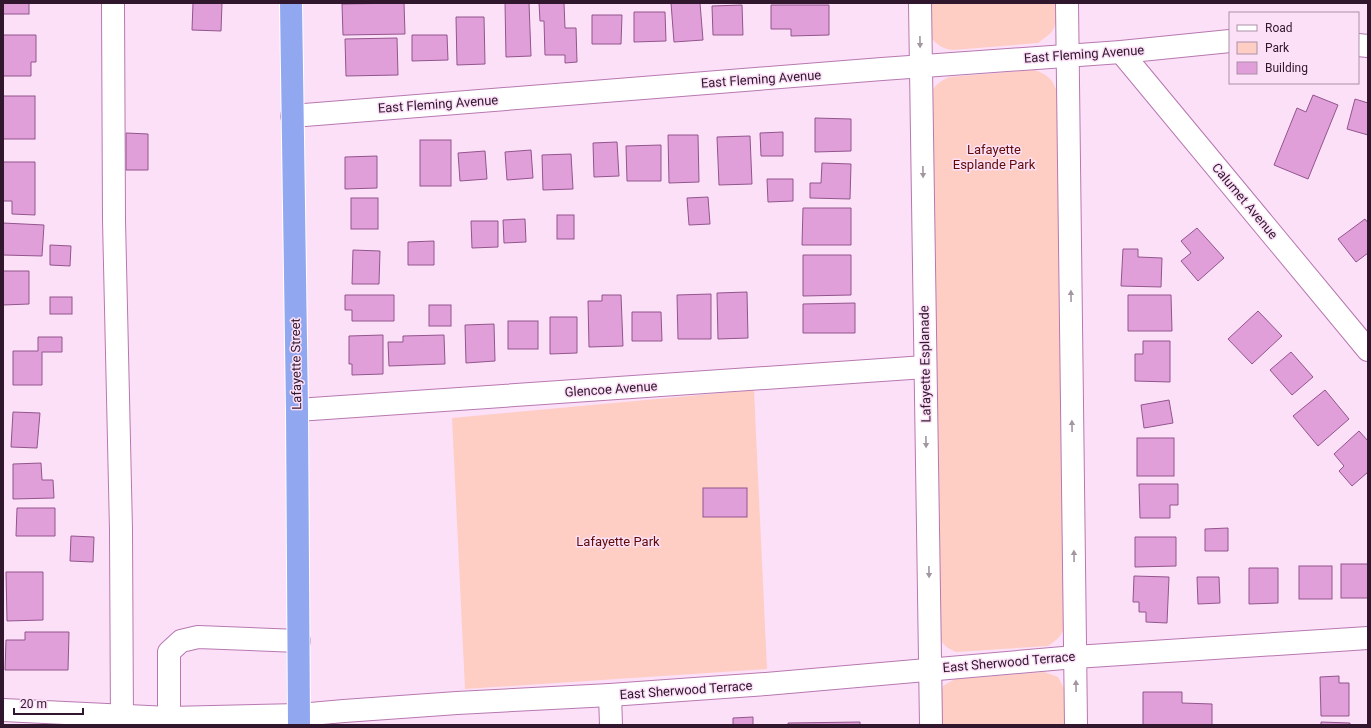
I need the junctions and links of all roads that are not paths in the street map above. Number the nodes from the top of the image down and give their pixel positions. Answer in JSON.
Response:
{"nodes":[{"id":1,"x":113,"y":3,"type":"edge"},
{"id":2,"x":290,"y":3,"type":"edge"},
{"id":3,"x":920,"y":3,"type":"edge"},
{"id":4,"x":1067,"y":3,"type":"edge"},
{"id":5,"x":1229,"y":41,"type":"edge"},
{"id":6,"x":1121,"y":52,"type":"junction"},
{"id":7,"x":1068,"y":55,"type":"junction"},
{"id":8,"x":921,"y":66,"type":"junction"},
{"id":9,"x":292,"y":116,"type":"junction"},
{"id":10,"x":1368,"y":350,"type":"edge"},
{"id":11,"x":925,"y":367,"type":"junction"},
{"id":12,"x":297,"y":410,"type":"junction"},
{"id":13,"x":1368,"y":638,"type":"edge"},
{"id":14,"x":299,"y":641,"type":"junction"},
{"id":15,"x":1075,"y":657,"type":"junction"},
{"id":16,"x":930,"y":669,"type":"junction"},
{"id":17,"x":610,"y":695,"type":"junction"},
{"id":18,"x":3,"y":710,"type":"edge"},
{"id":19,"x":169,"y":718,"type":"junction"},
{"id":20,"x":122,"y":720,"type":"edge"},
{"id":21,"x":299,"y":720,"type":"edge"},
{"id":22,"x":611,"y":725,"type":"edge"},
{"id":23,"x":931,"y":725,"type":"edge"},
{"id":24,"x":1076,"y":725,"type":"edge"}],
"edges":[{"from":1,"to":20,"type":"street"},
{"from":2,"to":9,"type":"highway","name":"Lafayette Street"},
{"from":3,"to":8,"type":"street","name":"Lafayette Esplanade","one_way":true},
{"from":4,"to":7,"type":"street"},
{"from":5,"to":6,"type":"street","name":"East Fleming Avenue"},
{"from":6,"to":7,"type":"street","name":"East Fleming Avenue"},
{"from":6,"to":10,"type":"street","name":"Calumet Avenue"},
{"from":7,"to":8,"type":"street","name":"East Fleming Avenue"},
{"from":15,"to":7,"type":"street","one_way":true},
{"from":8,"to":9,"type":"street","name":"East Fleming Avenue"},
{"from":8,"to":11,"type":"street","name":"Lafayette Esplanade","one_way":true},
{"from":9,"to":12,"type":"highway","name":"Lafayette Street"},
{"from":11,"to":12,"type":"street","name":"Glencoe Avenue"},
{"from":11,"to":16,"type":"street","name":"Lafayette Esplanade","one_way":true},
{"from":12,"to":14,"type":"highway","name":"Lafayette Street"},
{"from":13,"to":15,"type":"street","name":"East Sherwood Terrace"},
{"from":14,"to":19,"type":"street"},
{"from":14,"to":21,"type":"highway","name":"Lafayette Street"},
{"from":15,"to":16,"type":"street","name":"East Sherwood Terrace"},
{"from":24,"to":15,"type":"street","one_way":true},
{"from":16,"to":17,"type":"street","name":"East Sherwood Terrace"},
{"from":16,"to":23,"type":"street","name":"Lafayette Esplanade"},
{"from":17,"to":21,"type":"street","name":"East Sherwood Terrace"},
{"from":17,"to":22,"type":"street"},
{"from":18,"to":20,"type":"street","name":"East Sherwood Terrace"},
{"from":19,"to":20,"type":"street","name":"East Sherwood Terrace"},
{"from":19,"to":21,"type":"street","name":"East Sherwood Terrace"}]}
